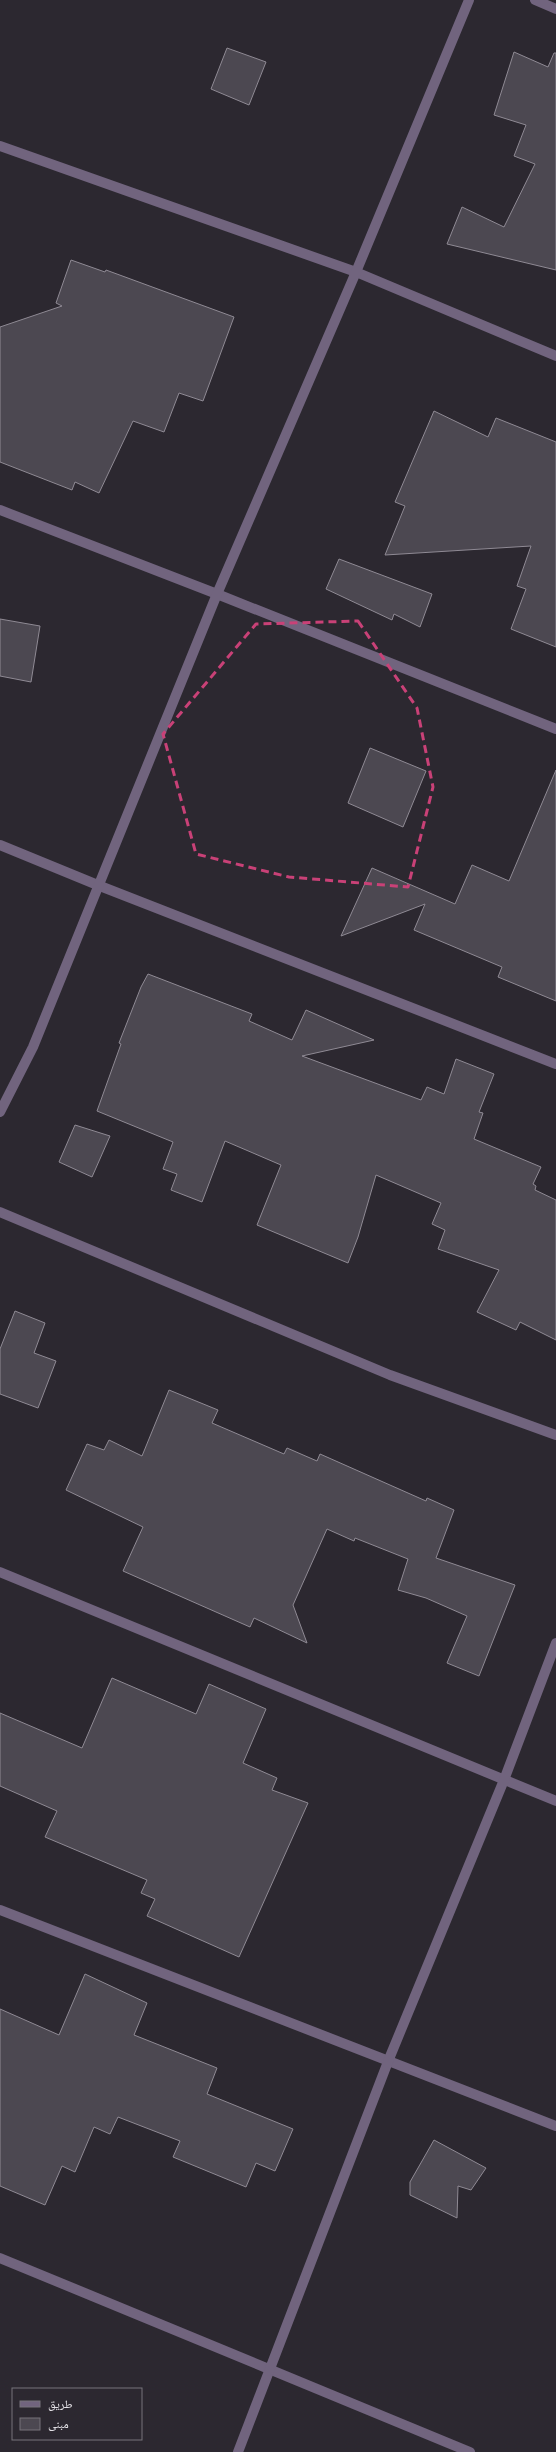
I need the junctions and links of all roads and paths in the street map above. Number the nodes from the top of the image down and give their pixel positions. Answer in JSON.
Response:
{"nodes":[{"id":1,"x":469,"y":0,"type":"edge"},
{"id":2,"x":535,"y":0,"type":"edge"},
{"id":3,"x":556,"y":8,"type":"edge"},
{"id":4,"x":0,"y":146,"type":"edge"},
{"id":5,"x":356,"y":272,"type":"junction"},
{"id":6,"x":556,"y":356,"type":"edge"},
{"id":7,"x":0,"y":510,"type":"edge"},
{"id":8,"x":217,"y":594,"type":"junction"},
{"id":9,"x":556,"y":729,"type":"edge"},
{"id":10,"x":0,"y":846,"type":"edge"},
{"id":11,"x":100,"y":886,"type":"junction"},
{"id":12,"x":556,"y":1064,"type":"edge"},
{"id":13,"x":0,"y":1112,"type":"edge"},
{"id":14,"x":0,"y":1212,"type":"edge"},
{"id":15,"x":556,"y":1435,"type":"edge"},
{"id":16,"x":0,"y":1572,"type":"edge"},
{"id":17,"x":556,"y":1643,"type":"edge"},
{"id":18,"x":504,"y":1780,"type":"junction"},
{"id":19,"x":556,"y":1802,"type":"edge"},
{"id":20,"x":0,"y":1910,"type":"edge"},
{"id":21,"x":389,"y":2060,"type":"junction"},
{"id":22,"x":556,"y":2126,"type":"edge"},
{"id":23,"x":0,"y":2258,"type":"edge"},
{"id":24,"x":269,"y":2371,"type":"junction"},
{"id":25,"x":238,"y":2452,"type":"edge"},
{"id":26,"x":470,"y":2452,"type":"edge"}],
"edges":[{"from":1,"to":5,"type":"street"},
{"from":2,"to":3,"type":"street"},
{"from":4,"to":5,"type":"street"},
{"from":5,"to":6,"type":"street"},
{"from":5,"to":8,"type":"street"},
{"from":7,"to":8,"type":"street"},
{"from":8,"to":9,"type":"street"},
{"from":8,"to":11,"type":"street"},
{"from":10,"to":11,"type":"street"},
{"from":11,"to":12,"type":"street"},
{"from":11,"to":13,"type":"street"},
{"from":14,"to":15,"type":"street"},
{"from":16,"to":18,"type":"street"},
{"from":17,"to":18,"type":"street"},
{"from":18,"to":19,"type":"street"},
{"from":18,"to":21,"type":"street"},
{"from":20,"to":21,"type":"street"},
{"from":21,"to":22,"type":"street"},
{"from":21,"to":24,"type":"street"},
{"from":23,"to":24,"type":"street"},
{"from":24,"to":25,"type":"street"},
{"from":24,"to":26,"type":"street"}]}
